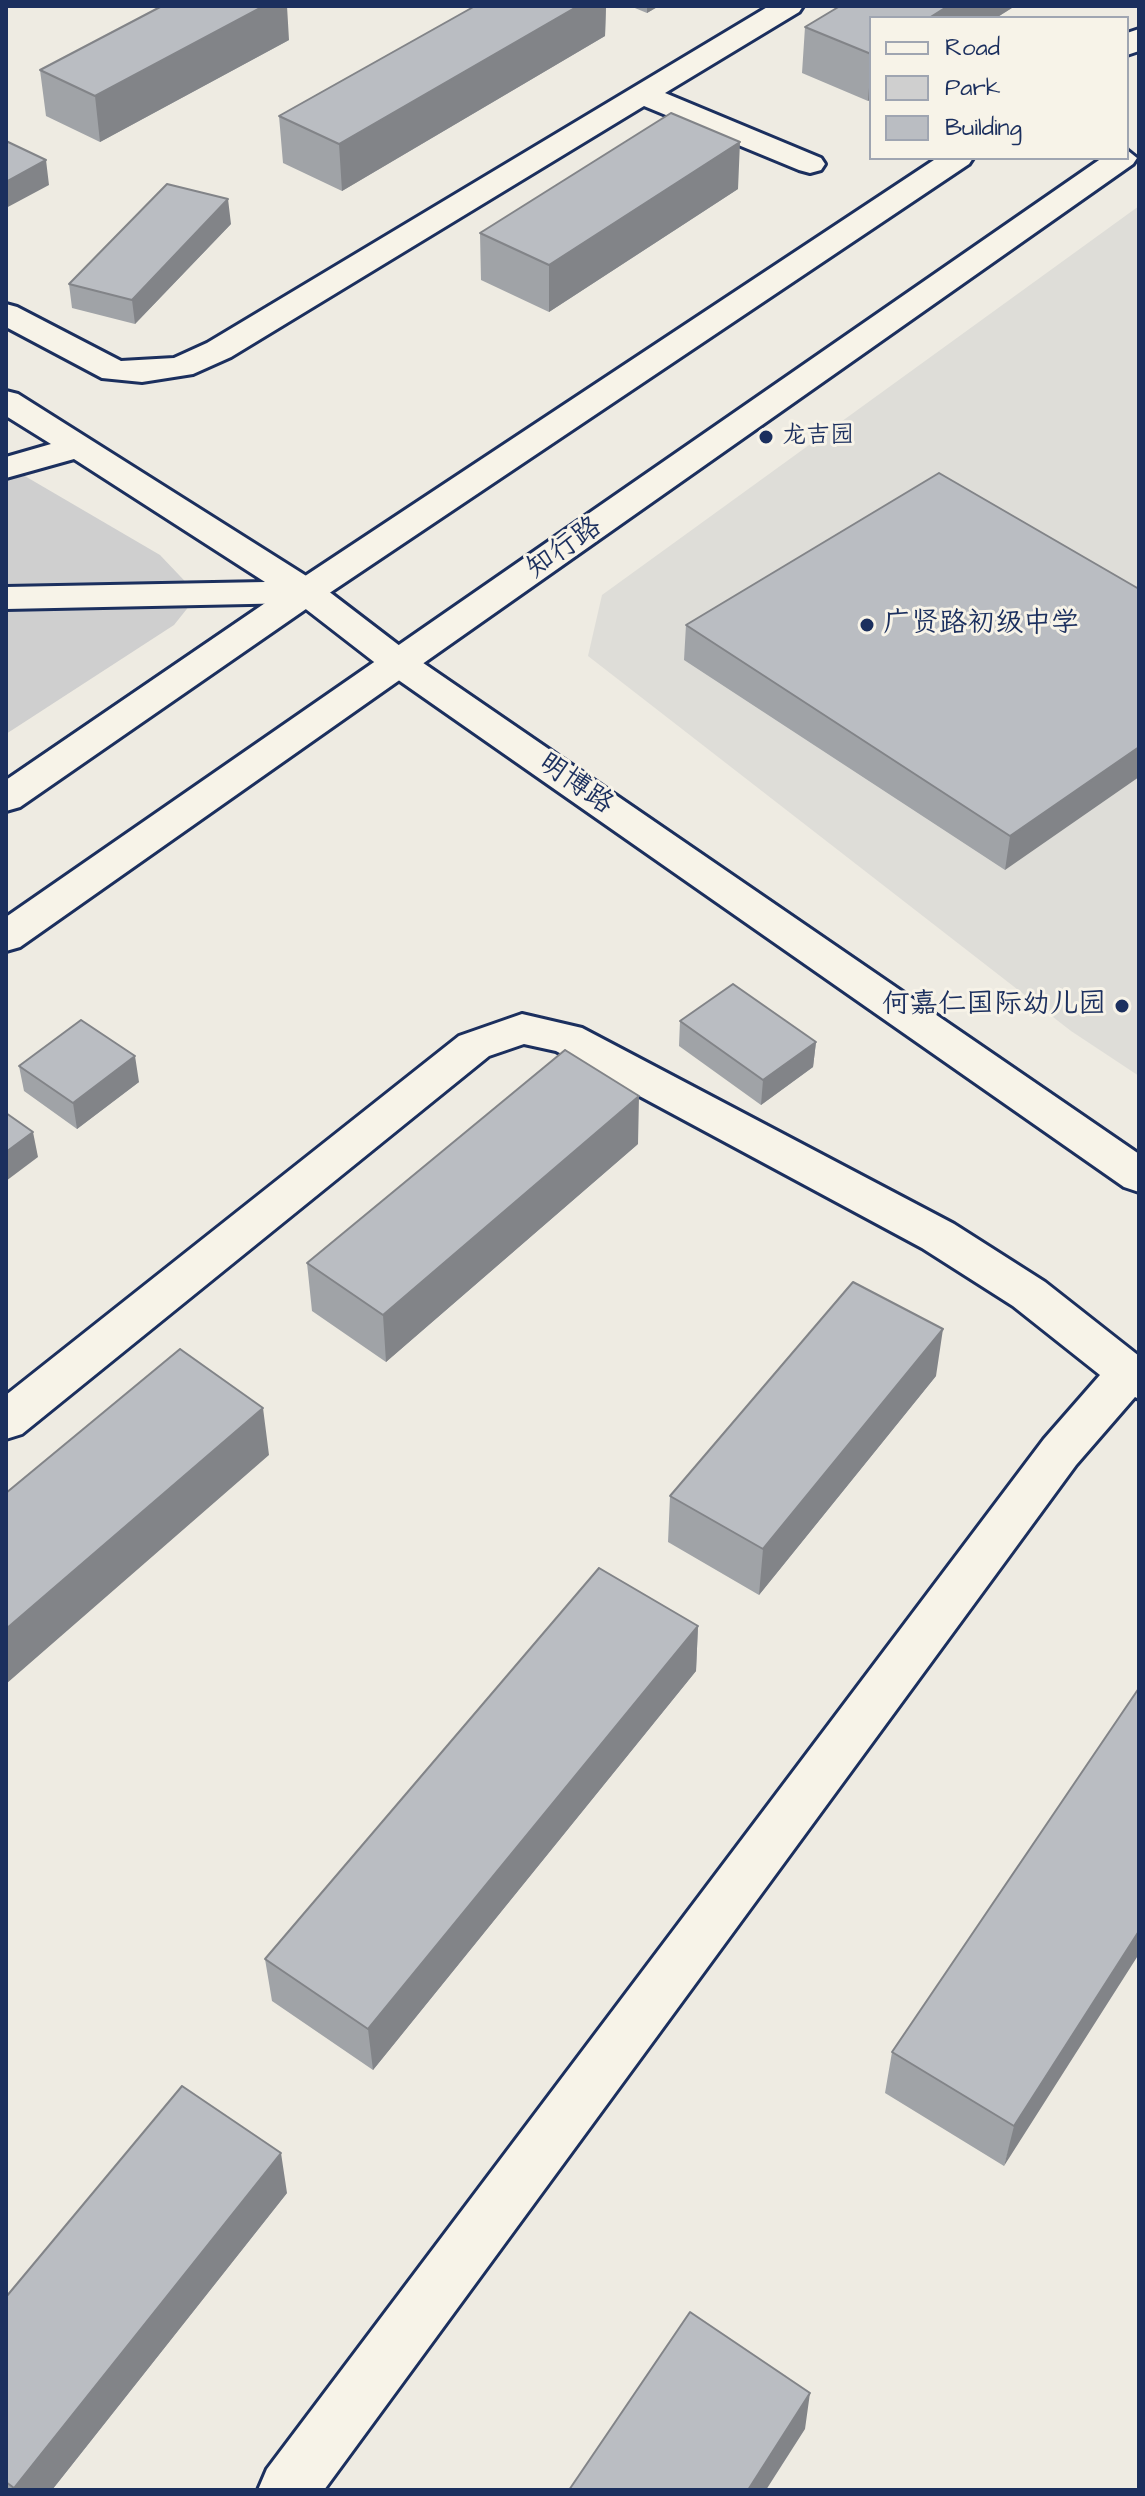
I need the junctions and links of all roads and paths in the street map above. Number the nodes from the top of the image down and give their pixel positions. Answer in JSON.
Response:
{"nodes":[{"id":1,"x":789,"y":6,"type":"edge"},
{"id":2,"x":641,"y":94,"type":"junction"},
{"id":3,"x":955,"y":160,"type":"edge"},
{"id":4,"x":1119,"y":160,"type":"edge"},
{"id":5,"x":810,"y":164,"type":"dead end"},
{"id":6,"x":6,"y":314,"type":"edge"},
{"id":7,"x":6,"y":401,"type":"edge"},
{"id":8,"x":78,"y":447,"type":"junction"},
{"id":9,"x":6,"y":468,"type":"edge"},
{"id":10,"x":306,"y":592,"type":"junction"},
{"id":11,"x":6,"y":598,"type":"edge"},
{"id":12,"x":400,"y":664,"type":"junction"},
{"id":13,"x":6,"y":798,"type":"edge"},
{"id":14,"x":6,"y":937,"type":"edge"},
{"id":15,"x":1139,"y":1176,"type":"edge"},
{"id":16,"x":1134,"y":1378,"type":"edge"},
{"id":17,"x":6,"y":1421,"type":"edge"},
{"id":18,"x":288,"y":2490,"type":"edge"}],
"edges":[{"from":1,"to":2,"type":"main road"},
{"from":2,"to":5,"type":"main road"},
{"from":2,"to":6,"type":"main road"},
{"from":3,"to":10,"type":"main road"},
{"from":4,"to":12,"type":"main road","name":"知行路"},
{"from":7,"to":8,"type":"main road","name":"明博路"},
{"from":8,"to":9,"type":"main road"},
{"from":8,"to":10,"type":"main road","name":"明博路"},
{"from":10,"to":11,"type":"main road"},
{"from":10,"to":12,"type":"main road","name":"明博路"},
{"from":10,"to":13,"type":"main road"},
{"from":12,"to":14,"type":"main road","name":"知行路"},
{"from":12,"to":15,"type":"main road","name":"明博路"},
{"from":16,"to":17,"type":"main road"},
{"from":16,"to":18,"type":"main road"}]}
